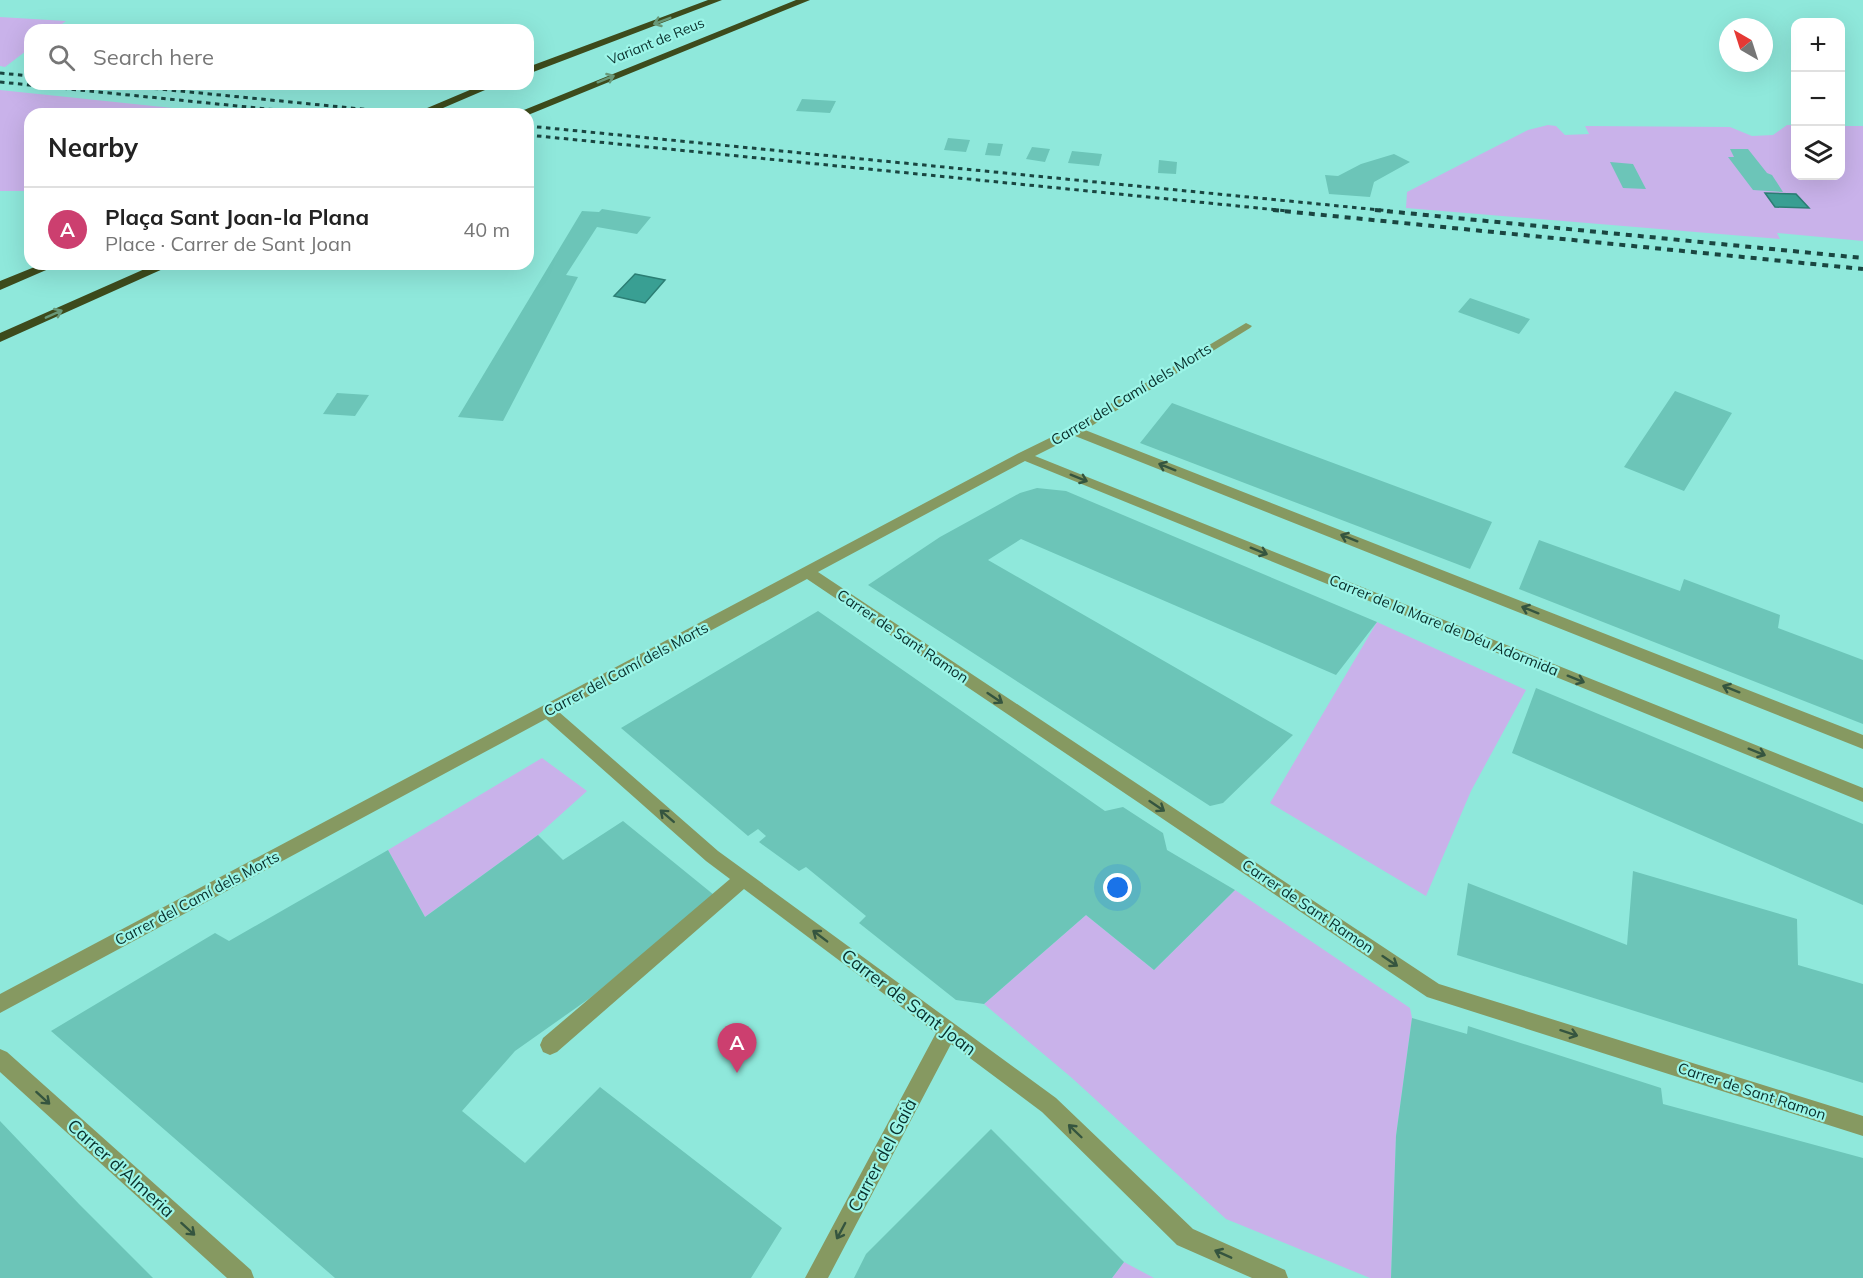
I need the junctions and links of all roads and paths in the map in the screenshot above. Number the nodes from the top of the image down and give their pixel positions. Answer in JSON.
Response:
{"nodes":[{"id":1,"x":717,"y":0,"type":"edge"},
{"id":2,"x":805,"y":0,"type":"edge"},
{"id":3,"x":534,"y":69,"type":"edge"},
{"id":4,"x":479,"y":90,"type":"edge"},
{"id":5,"x":434,"y":108,"type":"edge"},
{"id":6,"x":534,"y":108,"type":"edge"},
{"id":7,"x":38,"y":270,"type":"edge"},
{"id":8,"x":153,"y":270,"type":"edge"},
{"id":9,"x":0,"y":286,"type":"edge"},
{"id":10,"x":1246,"y":326,"type":"dead end"},
{"id":11,"x":0,"y":338,"type":"edge"},
{"id":12,"x":1075,"y":431,"type":"junction"},
{"id":13,"x":1024,"y":456,"type":"junction"},
{"id":14,"x":807,"y":572,"type":"junction"},
{"id":15,"x":547,"y":711,"type":"junction"},
{"id":16,"x":1863,"y":742,"type":"edge"},
{"id":17,"x":1863,"y":795,"type":"edge"},
{"id":18,"x":743,"y":879,"type":"junction"},
{"id":19,"x":0,"y":1004,"type":"edge"},
{"id":20,"x":948,"y":1031,"type":"junction"},
{"id":21,"x":550,"y":1045,"type":"dead end"},
{"id":22,"x":0,"y":1059,"type":"edge"},
{"id":23,"x":1863,"y":1126,"type":"edge"},
{"id":24,"x":243,"y":1278,"type":"edge"},
{"id":25,"x":816,"y":1278,"type":"edge"},
{"id":26,"x":1277,"y":1278,"type":"edge"}],
"edges":[{"from":1,"to":3,"type":"highway","name":"Variant de Reus","one_way":true},
{"from":6,"to":2,"type":"highway","name":"Variant de Reus","one_way":true},
{"from":4,"to":5,"type":"highway"},
{"from":7,"to":9,"type":"highway"},
{"from":11,"to":8,"type":"highway","one_way":true},
{"from":10,"to":12,"type":"street","name":"Carrer del Camí dels Morts"},
{"from":12,"to":13,"type":"street","name":"Carrer del Camí dels Morts"},
{"from":16,"to":12,"type":"street","one_way":true},
{"from":13,"to":14,"type":"street","name":"Carrer del Camí dels Morts"},
{"from":13,"to":17,"type":"street","name":"Carrer de la Mare de Déu Adormida","one_way":true},
{"from":14,"to":15,"type":"street","name":"Carrer del Camí dels Morts"},
{"from":14,"to":23,"type":"street","name":"Carrer de Sant Ramon","one_way":true},
{"from":18,"to":15,"type":"street","name":"Carrer de Sant Joan","one_way":true},
{"from":15,"to":19,"type":"street","name":"Carrer del Camí dels Morts"},
{"from":20,"to":18,"type":"street","name":"Carrer de Sant Joan","one_way":true},
{"from":18,"to":21,"type":"street"},
{"from":20,"to":25,"type":"street","name":"Carrer del Gaià","one_way":true},
{"from":26,"to":20,"type":"street","name":"Carrer de Sant Joan","one_way":true},
{"from":22,"to":24,"type":"street","name":"Carrer d'Almeria","one_way":true}]}
